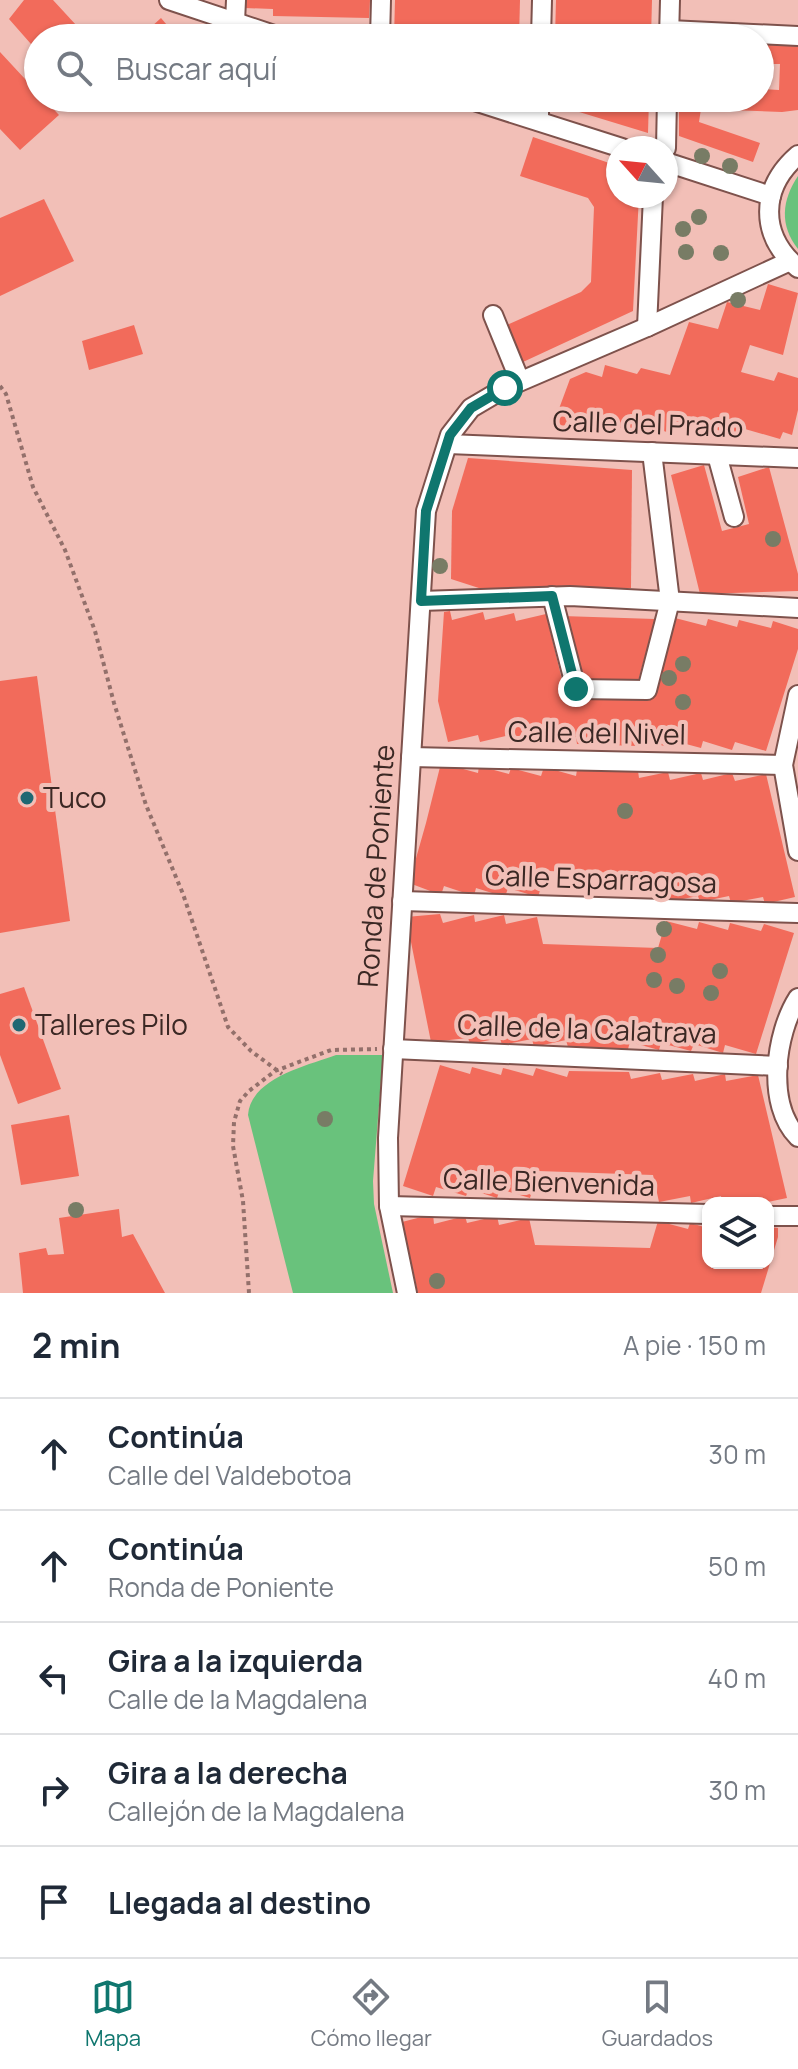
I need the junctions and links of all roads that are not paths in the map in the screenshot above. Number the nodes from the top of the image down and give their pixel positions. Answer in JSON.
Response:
{"nodes":[{"id":1,"x":169,"y":0,"type":"edge"},
{"id":2,"x":236,"y":0,"type":"edge"},
{"id":3,"x":381,"y":0,"type":"edge"},
{"id":4,"x":542,"y":0,"type":"edge"},
{"id":5,"x":670,"y":0,"type":"edge"},
{"id":6,"x":235,"y":22,"type":"junction"},
{"id":7,"x":241,"y":24,"type":"edge"},
{"id":8,"x":380,"y":24,"type":"edge"},
{"id":9,"x":541,"y":24,"type":"edge"},
{"id":10,"x":669,"y":24,"type":"edge"},
{"id":11,"x":774,"y":36,"type":"edge"},
{"id":12,"x":798,"y":36,"type":"edge"},
{"id":13,"x":510,"y":112,"type":"edge"},
{"id":14,"x":539,"y":112,"type":"edge"},
{"id":15,"x":667,"y":112,"type":"edge"},
{"id":16,"x":539,"y":121,"type":"junction"},
{"id":17,"x":666,"y":136,"type":"edge"},
{"id":18,"x":606,"y":143,"type":"edge"},
{"id":19,"x":798,"y":155,"type":"edge"},
{"id":20,"x":678,"y":166,"type":"edge"},
{"id":21,"x":771,"y":196,"type":"junction"},
{"id":22,"x":652,"y":208,"type":"edge"},
{"id":23,"x":794,"y":265,"type":"edge"},
{"id":24,"x":493,"y":315,"type":"dead end"},
{"id":25,"x":647,"y":327,"type":"junction"},
{"id":26,"x":520,"y":381,"type":"junction"},
{"id":27,"x":448,"y":444,"type":"junction"},
{"id":28,"x":652,"y":452,"type":"junction"},
{"id":29,"x":717,"y":455,"type":"junction"},
{"id":30,"x":798,"y":458,"type":"edge"},
{"id":31,"x":734,"y":517,"type":"dead end"},
{"id":32,"x":552,"y":596,"type":"junction"},
{"id":33,"x":421,"y":601,"type":"junction"},
{"id":34,"x":670,"y":601,"type":"junction"},
{"id":35,"x":798,"y":608,"type":"edge"},
{"id":36,"x":798,"y":695,"type":"edge"},
{"id":37,"x":411,"y":757,"type":"junction"},
{"id":38,"x":783,"y":765,"type":"junction"},
{"id":39,"x":798,"y":851,"type":"edge"},
{"id":40,"x":402,"y":901,"type":"junction"},
{"id":41,"x":798,"y":913,"type":"edge"},
{"id":42,"x":798,"y":998,"type":"edge"},
{"id":43,"x":393,"y":1049,"type":"junction"},
{"id":44,"x":778,"y":1066,"type":"junction"},
{"id":45,"x":798,"y":1137,"type":"edge"},
{"id":46,"x":389,"y":1206,"type":"junction"},
{"id":47,"x":702,"y":1214,"type":"edge"},
{"id":48,"x":774,"y":1216,"type":"edge"},
{"id":49,"x":798,"y":1216,"type":"edge"},
{"id":50,"x":407,"y":1293,"type":"edge"}],
"edges":[{"from":1,"to":6,"type":"street"},
{"from":2,"to":6,"type":"street"},
{"from":3,"to":8,"type":"street"},
{"from":4,"to":9,"type":"street"},
{"from":5,"to":10,"type":"street"},
{"from":6,"to":7,"type":"street"},
{"from":11,"to":12,"type":"street"},
{"from":13,"to":16,"type":"street"},
{"from":14,"to":16,"type":"street"},
{"from":15,"to":17,"type":"street"},
{"from":16,"to":18,"type":"street"},
{"from":19,"to":21,"type":"street"},
{"from":20,"to":21,"type":"street"},
{"from":21,"to":23,"type":"street"},
{"from":22,"to":25,"type":"street"},
{"from":23,"to":25,"type":"street","name":"Ronda de Poniente"},
{"from":24,"to":26,"type":"street"},
{"from":25,"to":26,"type":"street","name":"Ronda de Poniente"},
{"from":26,"to":27,"type":"street","name":"Ronda de Poniente"},
{"from":27,"to":28,"type":"street","name":"Calle del Prado"},
{"from":27,"to":33,"type":"street","name":"Ronda de Poniente"},
{"from":28,"to":29,"type":"street","name":"Calle del Prado"},
{"from":28,"to":34,"type":"street"},
{"from":29,"to":30,"type":"street","name":"Calle del Prado"},
{"from":29,"to":31,"type":"street"},
{"from":32,"to":33,"type":"street"},
{"from":32,"to":34,"type":"street"},
{"from":32,"to":34,"type":"street"},
{"from":33,"to":37,"type":"street","name":"Ronda de Poniente"},
{"from":34,"to":35,"type":"street"},
{"from":36,"to":38,"type":"street"},
{"from":37,"to":38,"type":"street","name":"Calle del Nivel"},
{"from":37,"to":40,"type":"street","name":"Ronda de Poniente"},
{"from":38,"to":39,"type":"street"},
{"from":40,"to":41,"type":"street","name":"Calle Esparragosa"},
{"from":40,"to":43,"type":"street","name":"Ronda de Poniente"},
{"from":42,"to":44,"type":"street"},
{"from":43,"to":44,"type":"street","name":"Calle de la Calatrava"},
{"from":43,"to":46,"type":"street","name":"Ronda de Poniente"},
{"from":44,"to":45,"type":"street"},
{"from":46,"to":47,"type":"street","name":"Calle Bienvenida"},
{"from":46,"to":50,"type":"street","name":"Ronda de Poniente"},
{"from":48,"to":49,"type":"street"}]}
